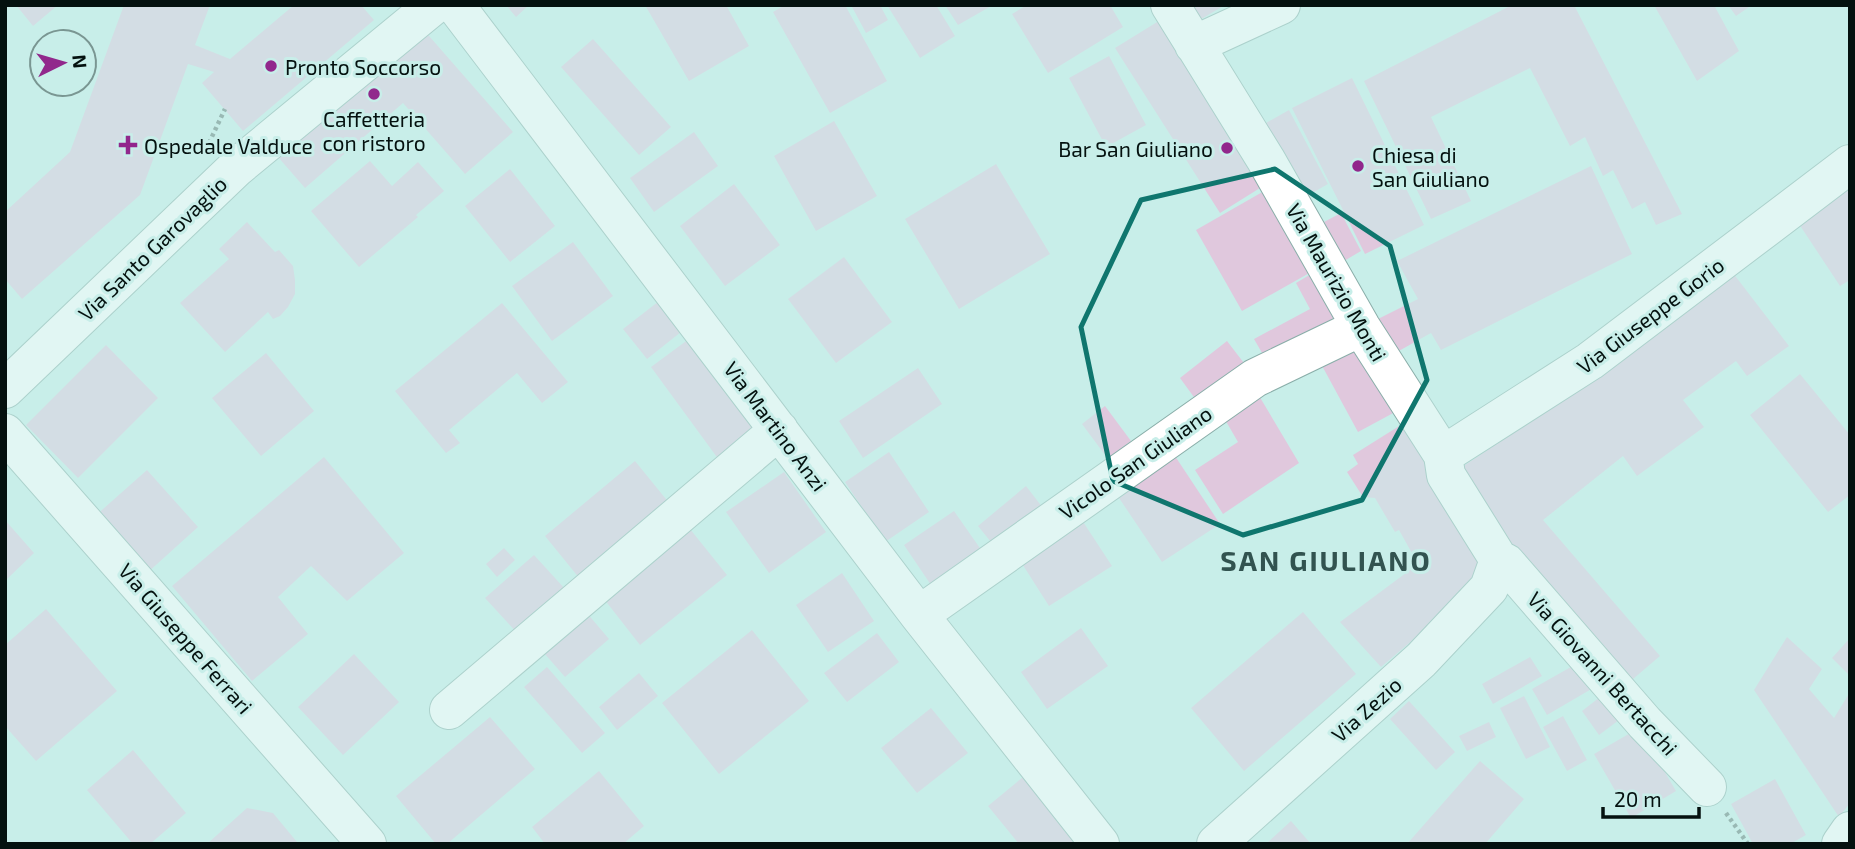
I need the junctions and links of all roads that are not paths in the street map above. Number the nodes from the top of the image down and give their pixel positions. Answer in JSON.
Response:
{"nodes":[{"id":1,"x":434,"y":5,"type":"edge"},
{"id":2,"x":455,"y":5,"type":"edge"},
{"id":3,"x":1170,"y":5,"type":"edge"},
{"id":4,"x":1281,"y":5,"type":"edge"},
{"id":5,"x":1194,"y":45,"type":"junction"},
{"id":6,"x":1850,"y":164,"type":"edge"},
{"id":7,"x":1361,"y":327,"type":"junction"},
{"id":8,"x":5,"y":389,"type":"edge"},
{"id":9,"x":779,"y":430,"type":"junction"},
{"id":10,"x":5,"y":433,"type":"edge"},
{"id":11,"x":1443,"y":455,"type":"junction"},
{"id":12,"x":1499,"y":560,"type":"junction"},
{"id":13,"x":919,"y":615,"type":"junction"},
{"id":14,"x":449,"y":710,"type":"dead end"},
{"id":15,"x":1707,"y":787,"type":"dead end"},
{"id":16,"x":1850,"y":831,"type":"edge"},
{"id":17,"x":367,"y":844,"type":"edge"},
{"id":18,"x":1100,"y":844,"type":"edge"},
{"id":19,"x":1216,"y":844,"type":"edge"},
{"id":20,"x":1841,"y":844,"type":"edge"}],
"edges":[{"from":1,"to":8,"type":"street","name":"Via Santo Garovaglio"},
{"from":2,"to":9,"type":"street","name":"Via Martino Anzi"},
{"from":3,"to":5,"type":"street","name":"Via Maurizio Monti"},
{"from":4,"to":5,"type":"street"},
{"from":5,"to":7,"type":"street","name":"Via Maurizio Monti"},
{"from":6,"to":11,"type":"street","name":"Via Giuseppe Gorio"},
{"from":7,"to":11,"type":"street","name":"Via Maurizio Monti"},
{"from":7,"to":13,"type":"street","name":"Vicolo San Giuliano"},
{"from":9,"to":13,"type":"street","name":"Via Martino Anzi"},
{"from":9,"to":14,"type":"street"},
{"from":10,"to":17,"type":"street","name":"Via Giuseppe Ferrari"},
{"from":11,"to":12,"type":"street","name":"Via Maurizio Monti"},
{"from":12,"to":15,"type":"street","name":"Via Giovanni Bertacchi"},
{"from":12,"to":19,"type":"street","name":"Via Zezio"},
{"from":13,"to":18,"type":"street","name":"Via Martino Anzi"},
{"from":16,"to":20,"type":"street"}]}
